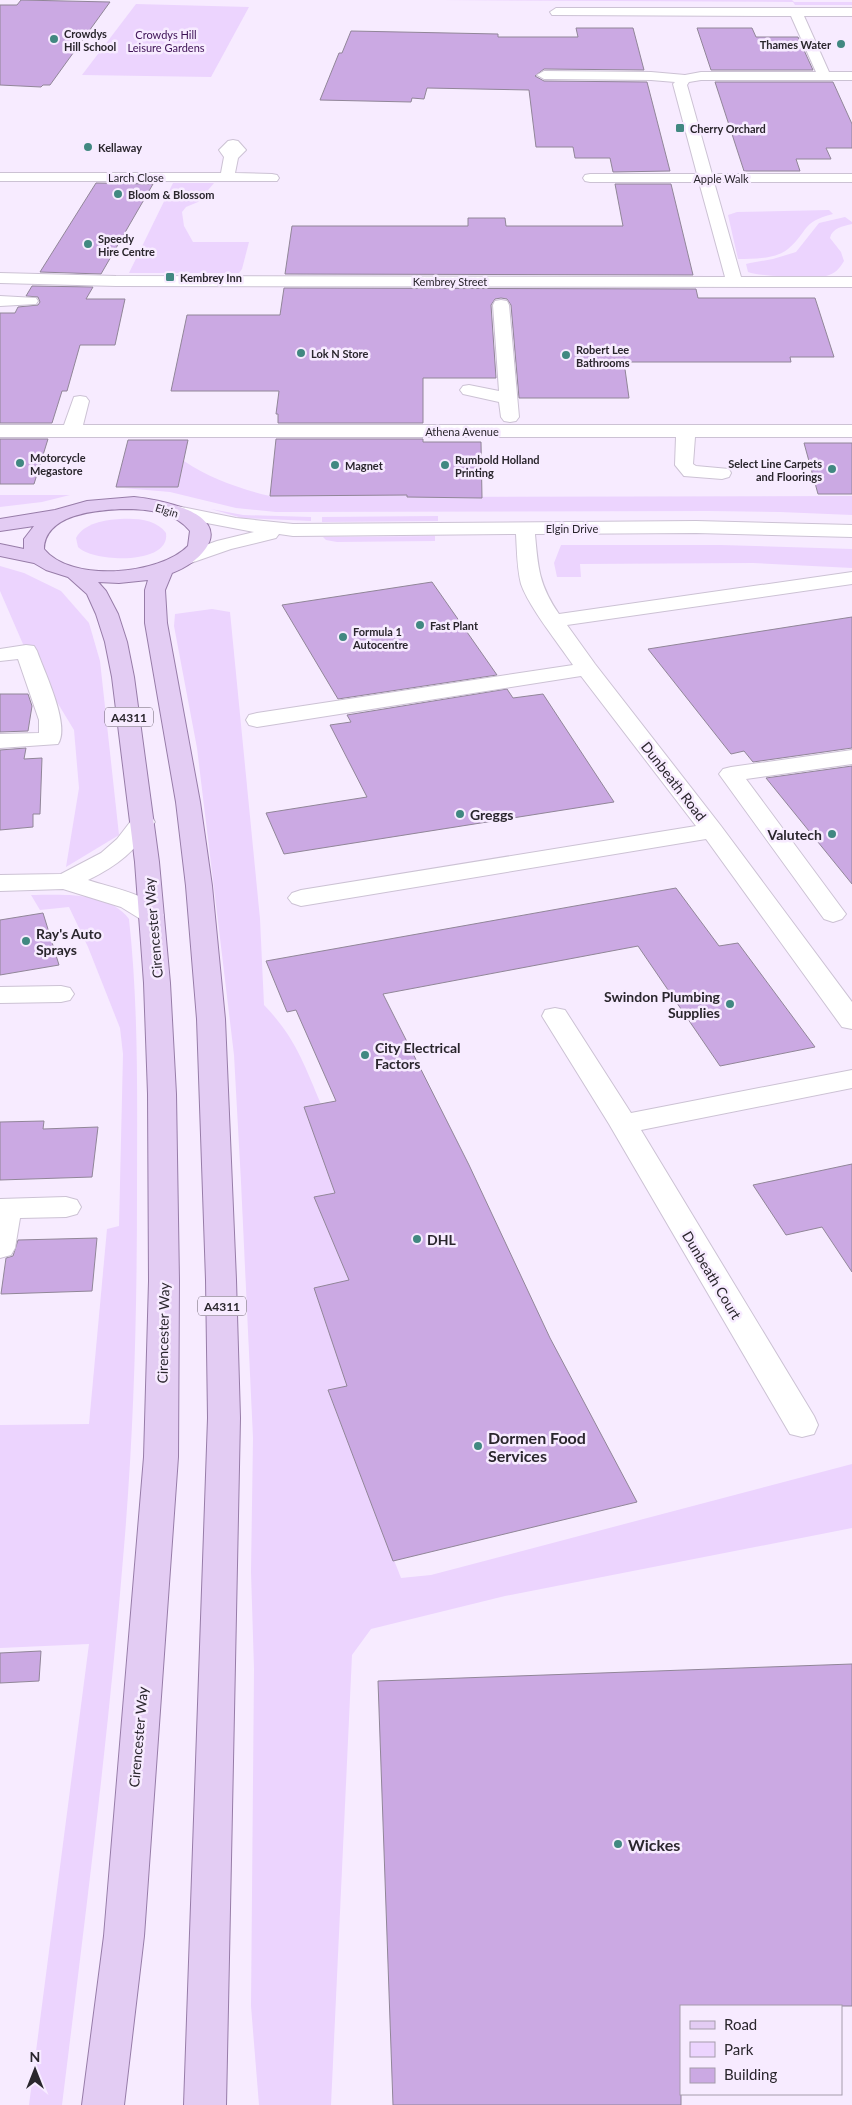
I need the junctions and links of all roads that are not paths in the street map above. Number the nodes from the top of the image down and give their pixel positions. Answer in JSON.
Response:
{"nodes":[{"id":1,"x":556,"y":12,"type":"dead end"},
{"id":2,"x":796,"y":12,"type":"junction"},
{"id":3,"x":852,"y":12,"type":"edge"},
{"id":4,"x":730,"y":24,"type":"dead end"},
{"id":5,"x":801,"y":24,"type":"junction"},
{"id":6,"x":852,"y":24,"type":"edge"},
{"id":7,"x":544,"y":75,"type":"dead end"},
{"id":8,"x":824,"y":76,"type":"junction"},
{"id":9,"x":852,"y":76,"type":"edge"},
{"id":10,"x":685,"y":79,"type":"junction"},
{"id":11,"x":231,"y":157,"type":"dead end"},
{"id":12,"x":0,"y":177,"type":"edge"},
{"id":13,"x":227,"y":178,"type":"junction"},
{"id":14,"x":272,"y":178,"type":"dead end"},
{"id":15,"x":590,"y":178,"type":"dead end"},
{"id":16,"x":706,"y":178,"type":"junction"},
{"id":17,"x":852,"y":178,"type":"edge"},
{"id":18,"x":0,"y":270,"type":"edge"},
{"id":19,"x":0,"y":278,"type":"edge"},
{"id":20,"x":49,"y":280,"type":"junction"},
{"id":21,"x":734,"y":282,"type":"junction"},
{"id":22,"x":852,"y":282,"type":"edge"},
{"id":23,"x":0,"y":301,"type":"edge"},
{"id":24,"x":30,"y":301,"type":"dead end"},
{"id":25,"x":501,"y":304,"type":"dead end"},
{"id":26,"x":469,"y":390,"type":"dead end"},
{"id":27,"x":508,"y":399,"type":"junction"},
{"id":28,"x":80,"y":401,"type":"dead end"},
{"id":29,"x":0,"y":431,"type":"edge"},
{"id":30,"x":72,"y":431,"type":"junction"},
{"id":31,"x":512,"y":431,"type":"junction"},
{"id":32,"x":686,"y":431,"type":"junction"},
{"id":33,"x":852,"y":431,"type":"edge"},
{"id":34,"x":722,"y":473,"type":"dead end"},
{"id":35,"x":177,"y":512,"type":"junction"},
{"id":36,"x":61,"y":516,"type":"junction"},
{"id":37,"x":0,"y":525,"type":"edge"},
{"id":38,"x":525,"y":528,"type":"junction"},
{"id":39,"x":292,"y":530,"type":"junction"},
{"id":40,"x":852,"y":531,"type":"edge"},
{"id":41,"x":0,"y":550,"type":"edge"},
{"id":42,"x":41,"y":558,"type":"junction"},
{"id":43,"x":175,"y":564,"type":"junction"},
{"id":44,"x":76,"y":574,"type":"junction"},
{"id":45,"x":852,"y":578,"type":"edge"},
{"id":46,"x":553,"y":621,"type":"junction"},
{"id":47,"x":0,"y":655,"type":"edge"},
{"id":48,"x":587,"y":669,"type":"junction"},
{"id":49,"x":257,"y":720,"type":"dead end"},
{"id":50,"x":0,"y":741,"type":"edge"},
{"id":51,"x":852,"y":757,"type":"edge"},
{"id":52,"x":143,"y":822,"type":"junction"},
{"id":53,"x":712,"y":831,"type":"junction"},
{"id":54,"x":65,"y":881,"type":"junction"},
{"id":55,"x":0,"y":883,"type":"edge"},
{"id":56,"x":301,"y":898,"type":"dead end"},
{"id":57,"x":833,"y":914,"type":"dead end"},
{"id":58,"x":151,"y":915,"type":"junction"},
{"id":59,"x":61,"y":994,"type":"dead end"},
{"id":60,"x":0,"y":995,"type":"edge"},
{"id":61,"x":555,"y":1016,"type":"dead end"},
{"id":62,"x":852,"y":1021,"type":"edge"},
{"id":63,"x":852,"y":1079,"type":"edge"},
{"id":64,"x":623,"y":1124,"type":"junction"},
{"id":65,"x":66,"y":1207,"type":"dead end"},
{"id":66,"x":3,"y":1209,"type":"edge"},
{"id":67,"x":0,"y":1248,"type":"edge"},
{"id":68,"x":802,"y":1425,"type":"dead end"},
{"id":69,"x":103,"y":2105,"type":"edge"},
{"id":70,"x":205,"y":2105,"type":"edge"}],
"edges":[{"from":1,"to":2,"type":"street"},
{"from":2,"to":3,"type":"street"},
{"from":2,"to":5,"type":"street"},
{"from":4,"to":5,"type":"street"},
{"from":5,"to":6,"type":"street"},
{"from":5,"to":8,"type":"street"},
{"from":7,"to":10,"type":"street"},
{"from":8,"to":9,"type":"street"},
{"from":8,"to":10,"type":"street"},
{"from":10,"to":16,"type":"street"},
{"from":11,"to":13,"type":"street"},
{"from":12,"to":13,"type":"street","name":"Larch Close"},
{"from":13,"to":14,"type":"street","name":"Larch Close"},
{"from":15,"to":16,"type":"street","name":"Apple Walk"},
{"from":16,"to":17,"type":"street","name":"Apple Walk"},
{"from":16,"to":21,"type":"street"},
{"from":18,"to":20,"type":"street","name":"Kembrey Street"},
{"from":19,"to":20,"type":"street","name":"Kembrey Street"},
{"from":20,"to":21,"type":"street","name":"Kembrey Street"},
{"from":21,"to":22,"type":"street","name":"Kembrey Street"},
{"from":23,"to":24,"type":"street"},
{"from":25,"to":27,"type":"street"},
{"from":26,"to":27,"type":"street"},
{"from":27,"to":31,"type":"street"},
{"from":28,"to":30,"type":"street"},
{"from":29,"to":30,"type":"street","name":"Athena Avenue"},
{"from":30,"to":31,"type":"street","name":"Athena Avenue"},
{"from":31,"to":32,"type":"street","name":"Athena Avenue"},
{"from":32,"to":33,"type":"street","name":"Athena Avenue"},
{"from":32,"to":34,"type":"street"},
{"from":35,"to":36,"type":"main road","name":"Elgin","number":"A4311"},
{"from":35,"to":39,"type":"street","name":"Elgin Drive"},
{"from":35,"to":43,"type":"main road","name":"Elgin","number":"A4311"},
{"from":36,"to":37,"type":"main road","number":"A4311"},
{"from":36,"to":42,"type":"main road","name":"Elgin","number":"A4311"},
{"from":38,"to":39,"type":"street","name":"Elgin Drive"},
{"from":38,"to":40,"type":"street","name":"Elgin Drive"},
{"from":38,"to":46,"type":"street","name":"Dunbeath Road"},
{"from":39,"to":43,"type":"street","name":"Elgin Drive"},
{"from":41,"to":42,"type":"main road","number":"A4311"},
{"from":42,"to":44,"type":"main road","number":"A4311"},
{"from":43,"to":44,"type":"main road","number":"A4311"},
{"from":43,"to":70,"type":"main road","number":"A4311"},
{"from":44,"to":52,"type":"main road","name":"Cirencester Way","number":"A4311"},
{"from":45,"to":46,"type":"street"},
{"from":46,"to":48,"type":"street","name":"Dunbeath Road"},
{"from":47,"to":50,"type":"street"},
{"from":48,"to":49,"type":"street"},
{"from":48,"to":53,"type":"street","name":"Dunbeath Road"},
{"from":51,"to":57,"type":"street"},
{"from":52,"to":54,"type":"street"},
{"from":52,"to":58,"type":"main road","name":"Cirencester Way","number":"A4311"},
{"from":53,"to":56,"type":"street"},
{"from":53,"to":62,"type":"street","name":"Dunbeath Road"},
{"from":54,"to":55,"type":"street"},
{"from":54,"to":58,"type":"street"},
{"from":58,"to":69,"type":"main road","name":"Cirencester Way","number":"A4311"},
{"from":59,"to":60,"type":"street"},
{"from":61,"to":64,"type":"street","name":"Dunbeath Court"},
{"from":63,"to":64,"type":"street"},
{"from":64,"to":68,"type":"street","name":"Dunbeath Court"},
{"from":65,"to":66,"type":"street"},
{"from":66,"to":67,"type":"street"}]}
